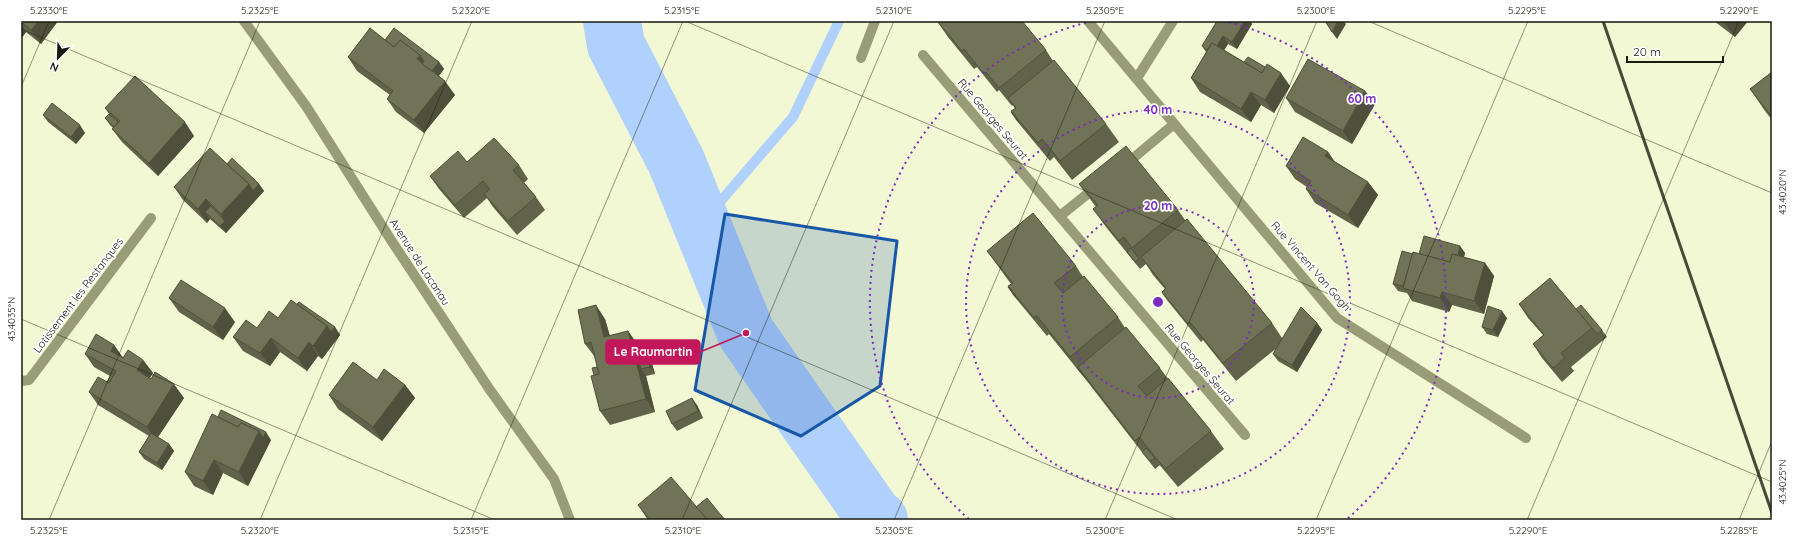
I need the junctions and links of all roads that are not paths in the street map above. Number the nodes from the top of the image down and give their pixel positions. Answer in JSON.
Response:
{"nodes":[{"id":1,"x":244,"y":21,"type":"edge"},
{"id":2,"x":875,"y":21,"type":"edge"},
{"id":3,"x":1088,"y":21,"type":"edge"},
{"id":4,"x":1173,"y":21,"type":"edge"},
{"id":5,"x":923,"y":55,"type":"dead end"},
{"id":6,"x":861,"y":58,"type":"dead end"},
{"id":7,"x":1137,"y":78,"type":"junction"},
{"id":8,"x":1174,"y":124,"type":"junction"},
{"id":9,"x":1118,"y":170,"type":"edge"},
{"id":10,"x":1107,"y":179,"type":"edge"},
{"id":11,"x":1060,"y":216,"type":"junction"},
{"id":12,"x":151,"y":218,"type":"dead end"},
{"id":13,"x":21,"y":381,"type":"edge"},
{"id":14,"x":1245,"y":436,"type":"dead end"},
{"id":15,"x":1526,"y":438,"type":"dead end"},
{"id":16,"x":570,"y":520,"type":"edge"}],
"edges":[{"from":1,"to":16,"type":"street","name":"Avenue de Lacanau"},
{"from":2,"to":6,"type":"street"},
{"from":3,"to":7,"type":"street","name":"Rue Vincent Van Gogh"},
{"from":4,"to":7,"type":"street"},
{"from":5,"to":11,"type":"street","name":"Rue Georges Seurat"},
{"from":7,"to":8,"type":"street","name":"Rue Vincent Van Gogh"},
{"from":8,"to":9,"type":"street"},
{"from":8,"to":15,"type":"street","name":"Rue Vincent Van Gogh"},
{"from":10,"to":11,"type":"street"},
{"from":11,"to":14,"type":"street","name":"Rue Georges Seurat"},
{"from":12,"to":13,"type":"street","name":"Lotissement les Restanques"}]}
